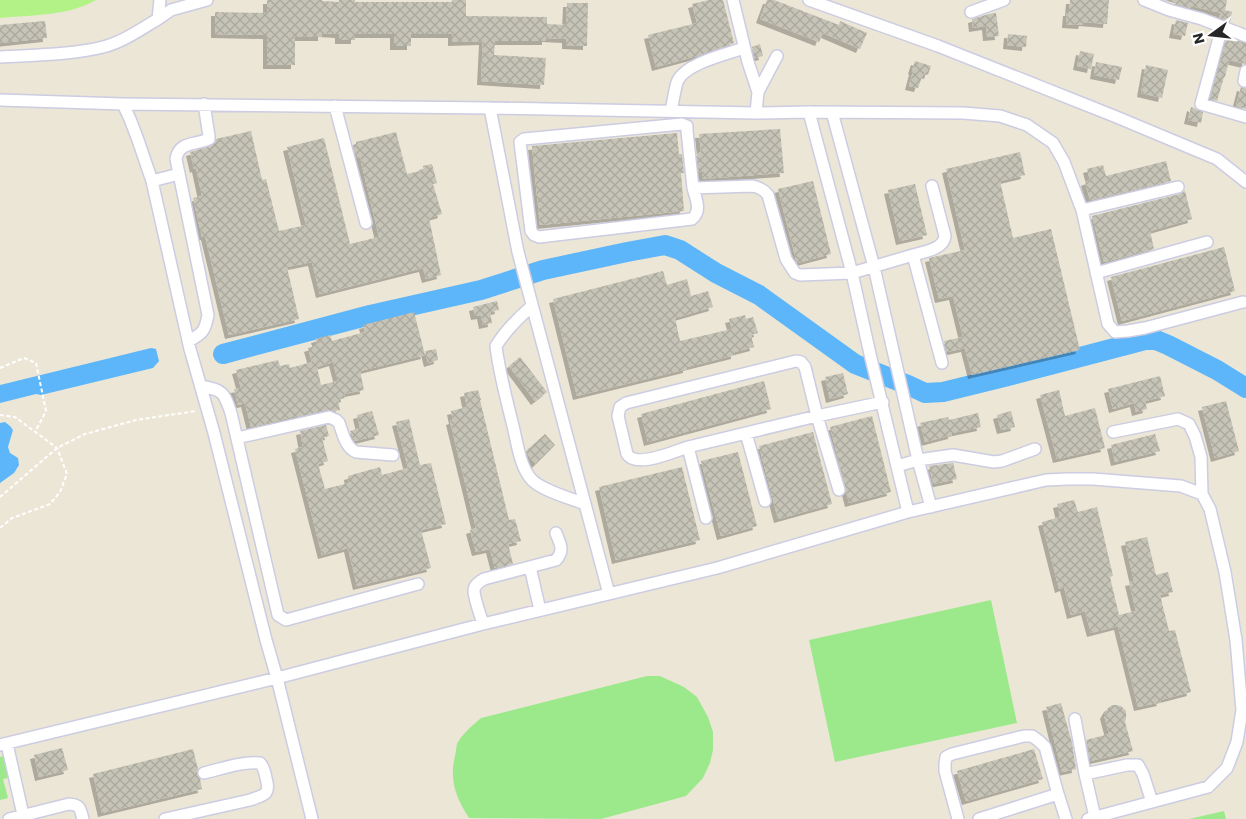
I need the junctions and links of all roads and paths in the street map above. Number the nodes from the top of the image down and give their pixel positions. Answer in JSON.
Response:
{"nodes":[{"id":1,"x":160,"y":0,"type":"edge"},
{"id":2,"x":207,"y":0,"type":"edge"},
{"id":3,"x":733,"y":0,"type":"edge"},
{"id":4,"x":809,"y":0,"type":"edge"},
{"id":5,"x":1004,"y":0,"type":"edge"},
{"id":6,"x":1144,"y":0,"type":"edge"},
{"id":7,"x":971,"y":12,"type":"dead end"},
{"id":8,"x":158,"y":19,"type":"junction"},
{"id":9,"x":1222,"y":27,"type":"junction"},
{"id":10,"x":1246,"y":36,"type":"edge"},
{"id":11,"x":744,"y":48,"type":"junction"},
{"id":12,"x":777,"y":56,"type":"dead end"},
{"id":13,"x":0,"y":57,"type":"edge"},
{"id":14,"x":758,"y":92,"type":"junction"},
{"id":15,"x":0,"y":100,"type":"edge"},
{"id":16,"x":123,"y":104,"type":"junction"},
{"id":17,"x":204,"y":104,"type":"junction"},
{"id":18,"x":335,"y":106,"type":"junction"},
{"id":19,"x":490,"y":108,"type":"junction"},
{"id":20,"x":671,"y":111,"type":"junction"},
{"id":21,"x":809,"y":112,"type":"junction"},
{"id":22,"x":832,"y":112,"type":"junction"},
{"id":23,"x":756,"y":113,"type":"junction"},
{"id":24,"x":1246,"y":116,"type":"edge"},
{"id":25,"x":179,"y":174,"type":"junction"},
{"id":26,"x":152,"y":181,"type":"junction"},
{"id":27,"x":1246,"y":182,"type":"edge"},
{"id":28,"x":932,"y":186,"type":"dead end"},
{"id":29,"x":1178,"y":187,"type":"dead end"},
{"id":30,"x":693,"y":188,"type":"junction"},
{"id":31,"x":1082,"y":210,"type":"junction"},
{"id":32,"x":366,"y":223,"type":"dead end"},
{"id":33,"x":1207,"y":242,"type":"dead end"},
{"id":34,"x":913,"y":255,"type":"junction"},
{"id":35,"x":874,"y":267,"type":"junction"},
{"id":36,"x":852,"y":273,"type":"junction"},
{"id":37,"x":1096,"y":273,"type":"junction"},
{"id":38,"x":1243,"y":302,"type":"dead end"},
{"id":39,"x":532,"y":306,"type":"junction"},
{"id":40,"x":190,"y":345,"type":"junction"},
{"id":41,"x":942,"y":363,"type":"dead end"},
{"id":42,"x":0,"y":368,"type":"edge"},
{"id":43,"x":202,"y":386,"type":"junction"},
{"id":44,"x":883,"y":402,"type":"junction"},
{"id":45,"x":208,"y":410,"type":"junction"},
{"id":46,"x":0,"y":415,"type":"edge"},
{"id":47,"x":817,"y":416,"type":"junction"},
{"id":48,"x":36,"y":432,"type":"junction"},
{"id":49,"x":1113,"y":432,"type":"dead end"},
{"id":50,"x":746,"y":433,"type":"junction"},
{"id":51,"x":237,"y":438,"type":"junction"},
{"id":52,"x":688,"y":447,"type":"junction"},
{"id":53,"x":57,"y":448,"type":"junction"},
{"id":54,"x":1035,"y":449,"type":"dead end"},
{"id":55,"x":392,"y":455,"type":"dead end"},
{"id":56,"x":918,"y":460,"type":"junction"},
{"id":57,"x":898,"y":466,"type":"junction"},
{"id":58,"x":839,"y":490,"type":"dead end"},
{"id":59,"x":1202,"y":494,"type":"junction"},
{"id":60,"x":0,"y":497,"type":"edge"},
{"id":61,"x":765,"y":501,"type":"dead end"},
{"id":62,"x":585,"y":504,"type":"junction"},
{"id":63,"x":932,"y":506,"type":"junction"},
{"id":64,"x":908,"y":512,"type":"junction"},
{"id":65,"x":706,"y":518,"type":"dead end"},
{"id":66,"x":0,"y":528,"type":"edge"},
{"id":67,"x":556,"y":533,"type":"dead end"},
{"id":68,"x":530,"y":567,"type":"junction"},
{"id":69,"x":418,"y":584,"type":"dead end"},
{"id":70,"x":609,"y":594,"type":"junction"},
{"id":71,"x":540,"y":610,"type":"junction"},
{"id":72,"x":483,"y":624,"type":"junction"},
{"id":73,"x":277,"y":678,"type":"junction"},
{"id":74,"x":1075,"y":719,"type":"dead end"},
{"id":75,"x":4,"y":744,"type":"edge"},
{"id":76,"x":204,"y":773,"type":"dead end"},
{"id":77,"x":1085,"y":774,"type":"junction"},
{"id":78,"x":1058,"y":794,"type":"junction"},
{"id":79,"x":1152,"y":802,"type":"junction"},
{"id":80,"x":24,"y":817,"type":"edge"},
{"id":81,"x":1092,"y":818,"type":"edge"},
{"id":82,"x":9,"y":819,"type":"edge"},
{"id":83,"x":83,"y":819,"type":"edge"},
{"id":84,"x":165,"y":819,"type":"edge"},
{"id":85,"x":312,"y":819,"type":"edge"},
{"id":86,"x":958,"y":819,"type":"edge"},
{"id":87,"x":979,"y":819,"type":"edge"},
{"id":88,"x":1066,"y":819,"type":"edge"}],
"edges":[{"from":1,"to":8,"type":"street"},
{"from":2,"to":8,"type":"street"},
{"from":3,"to":11,"type":"street"},
{"from":4,"to":27,"type":"street"},
{"from":5,"to":7,"type":"street"},
{"from":6,"to":9,"type":"street"},
{"from":8,"to":13,"type":"street"},
{"from":9,"to":10,"type":"street"},
{"from":9,"to":24,"type":"street"},
{"from":11,"to":14,"type":"street"},
{"from":11,"to":20,"type":"street"},
{"from":12,"to":14,"type":"street"},
{"from":14,"to":23,"type":"street"},
{"from":15,"to":16,"type":"street"},
{"from":16,"to":17,"type":"street"},
{"from":16,"to":26,"type":"street"},
{"from":17,"to":18,"type":"street"},
{"from":17,"to":25,"type":"street"},
{"from":18,"to":19,"type":"street"},
{"from":18,"to":32,"type":"street"},
{"from":19,"to":20,"type":"street"},
{"from":19,"to":39,"type":"street"},
{"from":20,"to":23,"type":"street"},
{"from":21,"to":22,"type":"street"},
{"from":21,"to":23,"type":"street"},
{"from":21,"to":36,"type":"street"},
{"from":22,"to":31,"type":"street"},
{"from":22,"to":35,"type":"street"},
{"from":25,"to":26,"type":"street"},
{"from":25,"to":40,"type":"street"},
{"from":26,"to":40,"type":"street"},
{"from":28,"to":34,"type":"street"},
{"from":29,"to":31,"type":"street"},
{"from":30,"to":30,"type":"street"},
{"from":30,"to":36,"type":"street"},
{"from":31,"to":37,"type":"street"},
{"from":33,"to":37,"type":"street"},
{"from":34,"to":35,"type":"street"},
{"from":34,"to":41,"type":"street"},
{"from":35,"to":36,"type":"street"},
{"from":35,"to":56,"type":"street"},
{"from":36,"to":44,"type":"street"},
{"from":37,"to":38,"type":"street"},
{"from":39,"to":62,"type":"street"},
{"from":39,"to":62,"type":"street"},
{"from":40,"to":43,"type":"street"},
{"from":42,"to":48,"type":"path"},
{"from":43,"to":45,"type":"street"},
{"from":43,"to":51,"type":"street"},
{"from":44,"to":47,"type":"street"},
{"from":44,"to":57,"type":"street"},
{"from":45,"to":53,"type":"path"},
{"from":45,"to":73,"type":"street"},
{"from":46,"to":48,"type":"path"},
{"from":47,"to":50,"type":"street"},
{"from":47,"to":52,"type":"street"},
{"from":47,"to":58,"type":"street"},
{"from":48,"to":53,"type":"path"},
{"from":49,"to":59,"type":"street"},
{"from":50,"to":52,"type":"street"},
{"from":50,"to":61,"type":"street"},
{"from":51,"to":55,"type":"street"},
{"from":51,"to":69,"type":"street"},
{"from":52,"to":65,"type":"street"},
{"from":53,"to":60,"type":"path"},
{"from":53,"to":66,"type":"path"},
{"from":54,"to":56,"type":"street"},
{"from":56,"to":57,"type":"street"},
{"from":56,"to":63,"type":"street"},
{"from":57,"to":64,"type":"street"},
{"from":59,"to":63,"type":"street"},
{"from":59,"to":79,"type":"street"},
{"from":62,"to":70,"type":"street"},
{"from":63,"to":64,"type":"street"},
{"from":64,"to":70,"type":"street"},
{"from":67,"to":68,"type":"street"},
{"from":68,"to":71,"type":"street"},
{"from":68,"to":72,"type":"street"},
{"from":70,"to":71,"type":"street"},
{"from":71,"to":72,"type":"street"},
{"from":72,"to":73,"type":"street"},
{"from":73,"to":75,"type":"street"},
{"from":73,"to":85,"type":"street"},
{"from":74,"to":77,"type":"street"},
{"from":75,"to":80,"type":"street"},
{"from":76,"to":84,"type":"street"},
{"from":77,"to":79,"type":"street"},
{"from":77,"to":81,"type":"street"},
{"from":78,"to":86,"type":"street"},
{"from":78,"to":87,"type":"street"},
{"from":78,"to":88,"type":"street"},
{"from":79,"to":81,"type":"street"},
{"from":80,"to":82,"type":"street"},
{"from":80,"to":83,"type":"street"}]}
